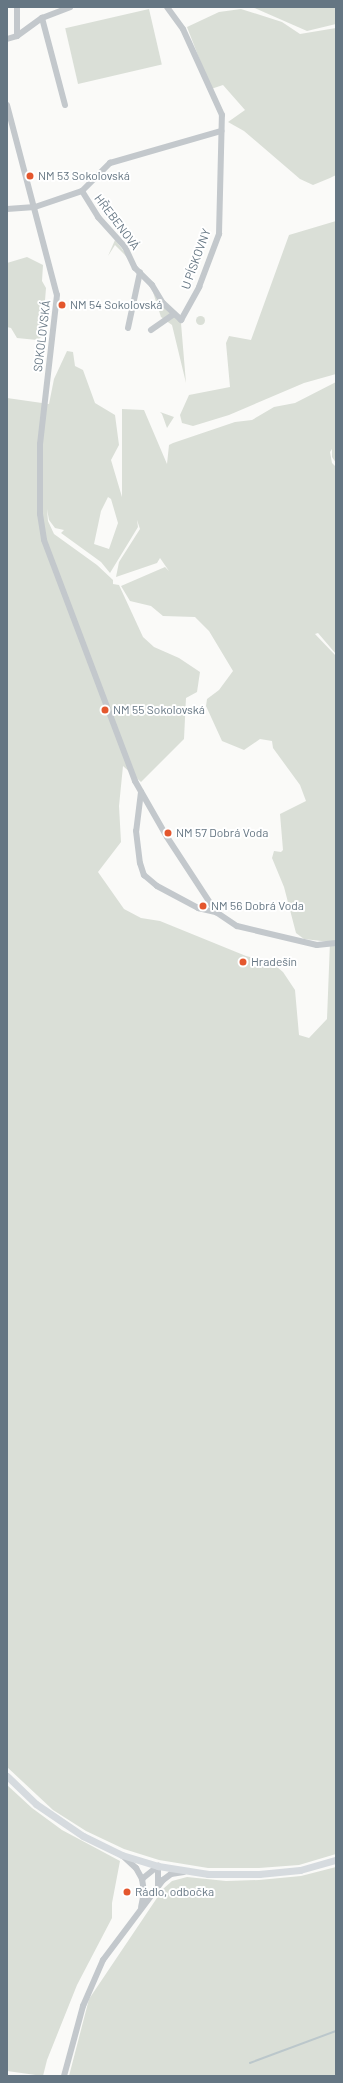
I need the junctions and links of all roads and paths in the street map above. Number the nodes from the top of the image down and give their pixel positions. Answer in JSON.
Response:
{"nodes":[{"id":1,"x":17,"y":7,"type":"edge"},
{"id":2,"x":70,"y":7,"type":"edge"},
{"id":3,"x":168,"y":7,"type":"edge"},
{"id":4,"x":42,"y":18,"type":"junction"},
{"id":5,"x":17,"y":36,"type":"junction"},
{"id":6,"x":7,"y":39,"type":"edge"},
{"id":7,"x":7,"y":105,"type":"edge"},
{"id":8,"x":65,"y":105,"type":"dead end"},
{"id":9,"x":221,"y":131,"type":"junction"},
{"id":10,"x":82,"y":190,"type":"junction"},
{"id":11,"x":35,"y":206,"type":"junction"},
{"id":12,"x":7,"y":209,"type":"edge"},
{"id":13,"x":140,"y":272,"type":"junction"},
{"id":14,"x":174,"y":314,"type":"junction"},
{"id":15,"x":181,"y":320,"type":"joint"},
{"id":16,"x":128,"y":328,"type":"dead end"},
{"id":17,"x":151,"y":330,"type":"dead end"},
{"id":18,"x":141,"y":792,"type":"junction"},
{"id":19,"x":216,"y":912,"type":"junction"},
{"id":20,"x":336,"y":943,"type":"edge"},
{"id":21,"x":7,"y":1776,"type":"edge"},
{"id":22,"x":122,"y":1855,"type":"junction"},
{"id":23,"x":336,"y":1860,"type":"edge"},
{"id":24,"x":158,"y":1866,"type":"junction"},
{"id":25,"x":188,"y":1871,"type":"junction"},
{"id":26,"x":142,"y":1879,"type":"junction"},
{"id":27,"x":156,"y":1890,"type":"junction"},
{"id":28,"x":139,"y":1912,"type":"junction"},
{"id":29,"x":64,"y":2076,"type":"edge"}],
"edges":[{"from":1,"to":5,"type":"street"},
{"from":2,"to":4,"type":"street"},
{"from":3,"to":9,"type":"street","name":"U PÍSKOVNY"},
{"from":4,"to":5,"type":"street"},
{"from":4,"to":8,"type":"street"},
{"from":5,"to":6,"type":"street"},
{"from":7,"to":11,"type":"street","name":"SOKOLOVSKÁ"},
{"from":9,"to":10,"type":"street"},
{"from":9,"to":15,"type":"street","name":"U PÍSKOVNY"},
{"from":10,"to":11,"type":"street"},
{"from":10,"to":13,"type":"street","name":"HŘEBENOVÁ"},
{"from":11,"to":12,"type":"street"},
{"from":11,"to":18,"type":"street","name":"SOKOLOVSKÁ"},
{"from":13,"to":14,"type":"street","name":"HŘEBENOVÁ"},
{"from":13,"to":16,"type":"street"},
{"from":14,"to":15,"type":"street","name":"HŘEBENOVÁ"},
{"from":14,"to":17,"type":"street"},
{"from":18,"to":19,"type":"street","name":"SOKOLOVSKÁ"},
{"from":18,"to":19,"type":"street"},
{"from":19,"to":20,"type":"street"},
{"from":21,"to":22,"type":"main road"},
{"from":22,"to":24,"type":"main road"},
{"from":22,"to":26,"type":"street"},
{"from":23,"to":25,"type":"main road"},
{"from":24,"to":25,"type":"main road"},
{"from":24,"to":26,"type":"street"},
{"from":24,"to":27,"type":"street"},
{"from":25,"to":27,"type":"street"},
{"from":26,"to":28,"type":"street"},
{"from":27,"to":28,"type":"street"},
{"from":28,"to":29,"type":"street"}]}
